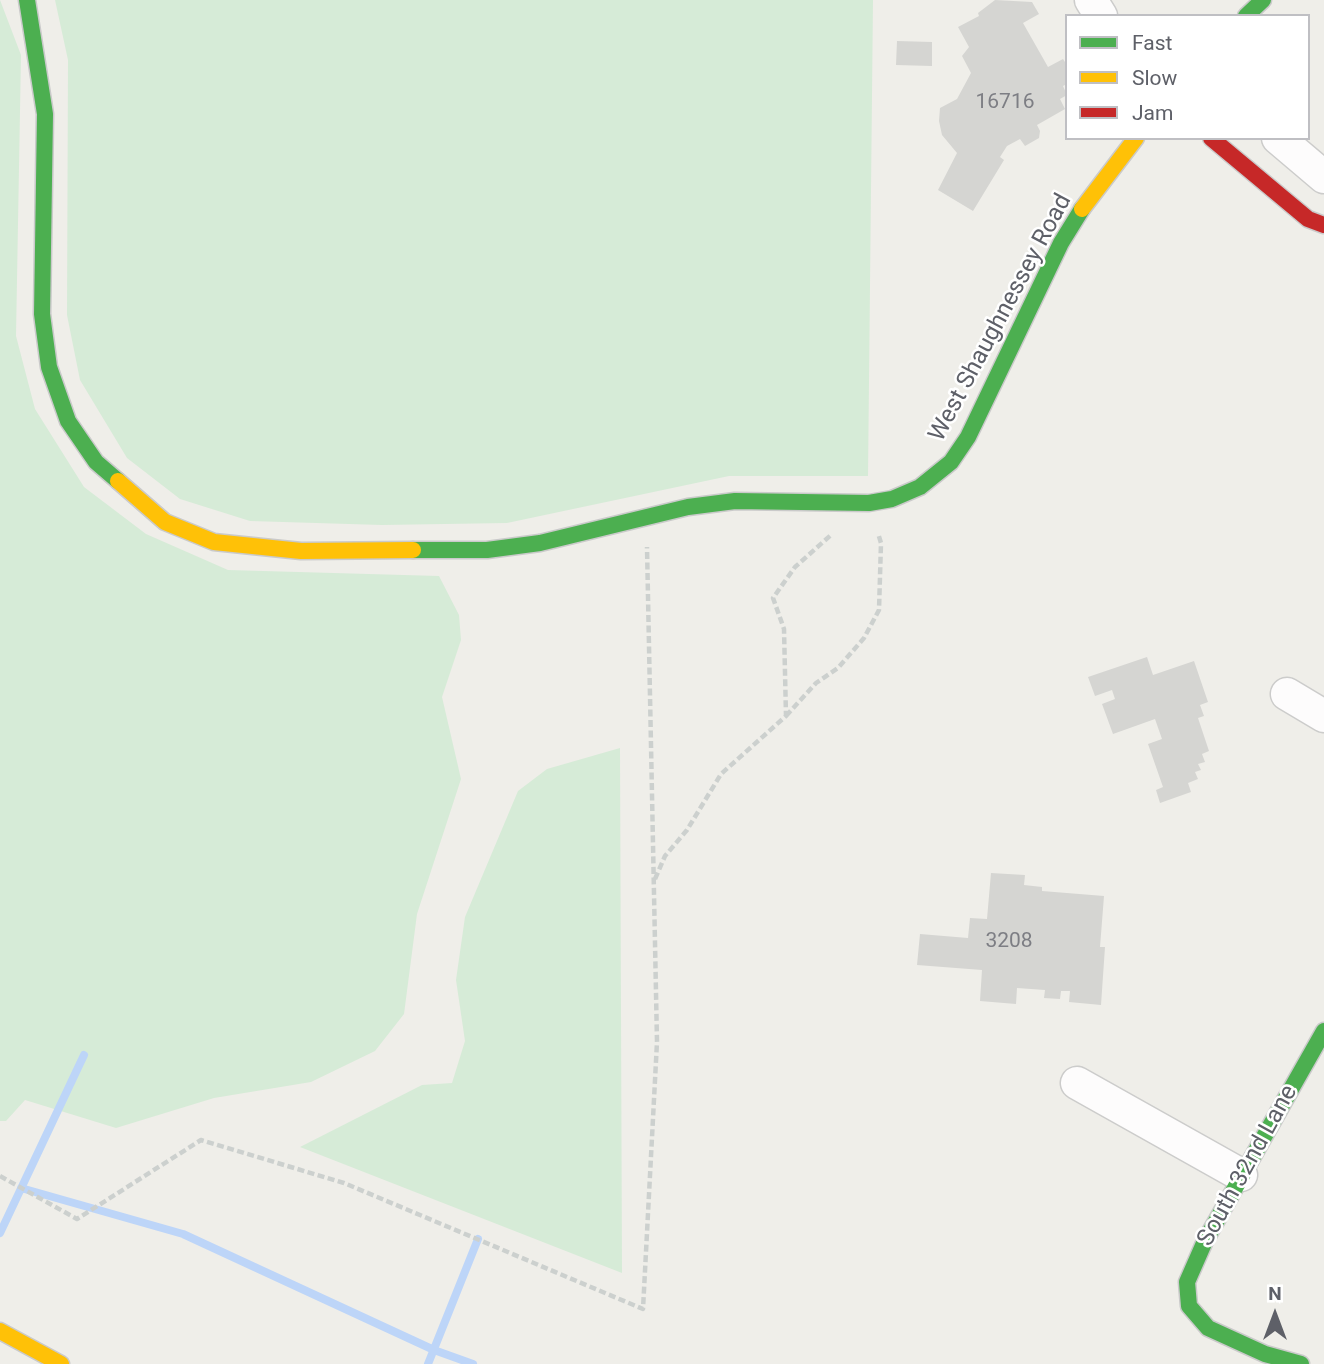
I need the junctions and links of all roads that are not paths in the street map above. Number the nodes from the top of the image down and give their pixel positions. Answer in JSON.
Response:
{"nodes":[{"id":1,"x":27,"y":0,"type":"edge"},
{"id":2,"x":1263,"y":0,"type":"edge"},
{"id":3,"x":1248,"y":14,"type":"edge"},
{"id":4,"x":1134,"y":140,"type":"edge"},
{"id":5,"x":1213,"y":140,"type":"edge"},
{"id":6,"x":1280,"y":140,"type":"edge"},
{"id":7,"x":1324,"y":177,"type":"edge"},
{"id":8,"x":1324,"y":225,"type":"edge"},
{"id":9,"x":1287,"y":694,"type":"dead end"},
{"id":10,"x":1324,"y":716,"type":"edge"},
{"id":11,"x":1324,"y":1031,"type":"edge"},
{"id":12,"x":1077,"y":1083,"type":"dead end"},
{"id":13,"x":1241,"y":1175,"type":"junction"},
{"id":14,"x":0,"y":1331,"type":"edge"},
{"id":15,"x":61,"y":1364,"type":"edge"},
{"id":16,"x":1301,"y":1364,"type":"edge"}],
"edges":[{"from":1,"to":4,"type":"main road","name":"West Shaughnessey Road"},
{"from":2,"to":3,"type":"main road"},
{"from":5,"to":8,"type":"main road"},
{"from":6,"to":7,"type":"street"},
{"from":9,"to":10,"type":"street"},
{"from":11,"to":13,"type":"main road","name":"South 32nd Lane"},
{"from":12,"to":13,"type":"street"},
{"from":13,"to":16,"type":"main road","name":"South 32nd Lane"},
{"from":14,"to":15,"type":"main road"}]}
